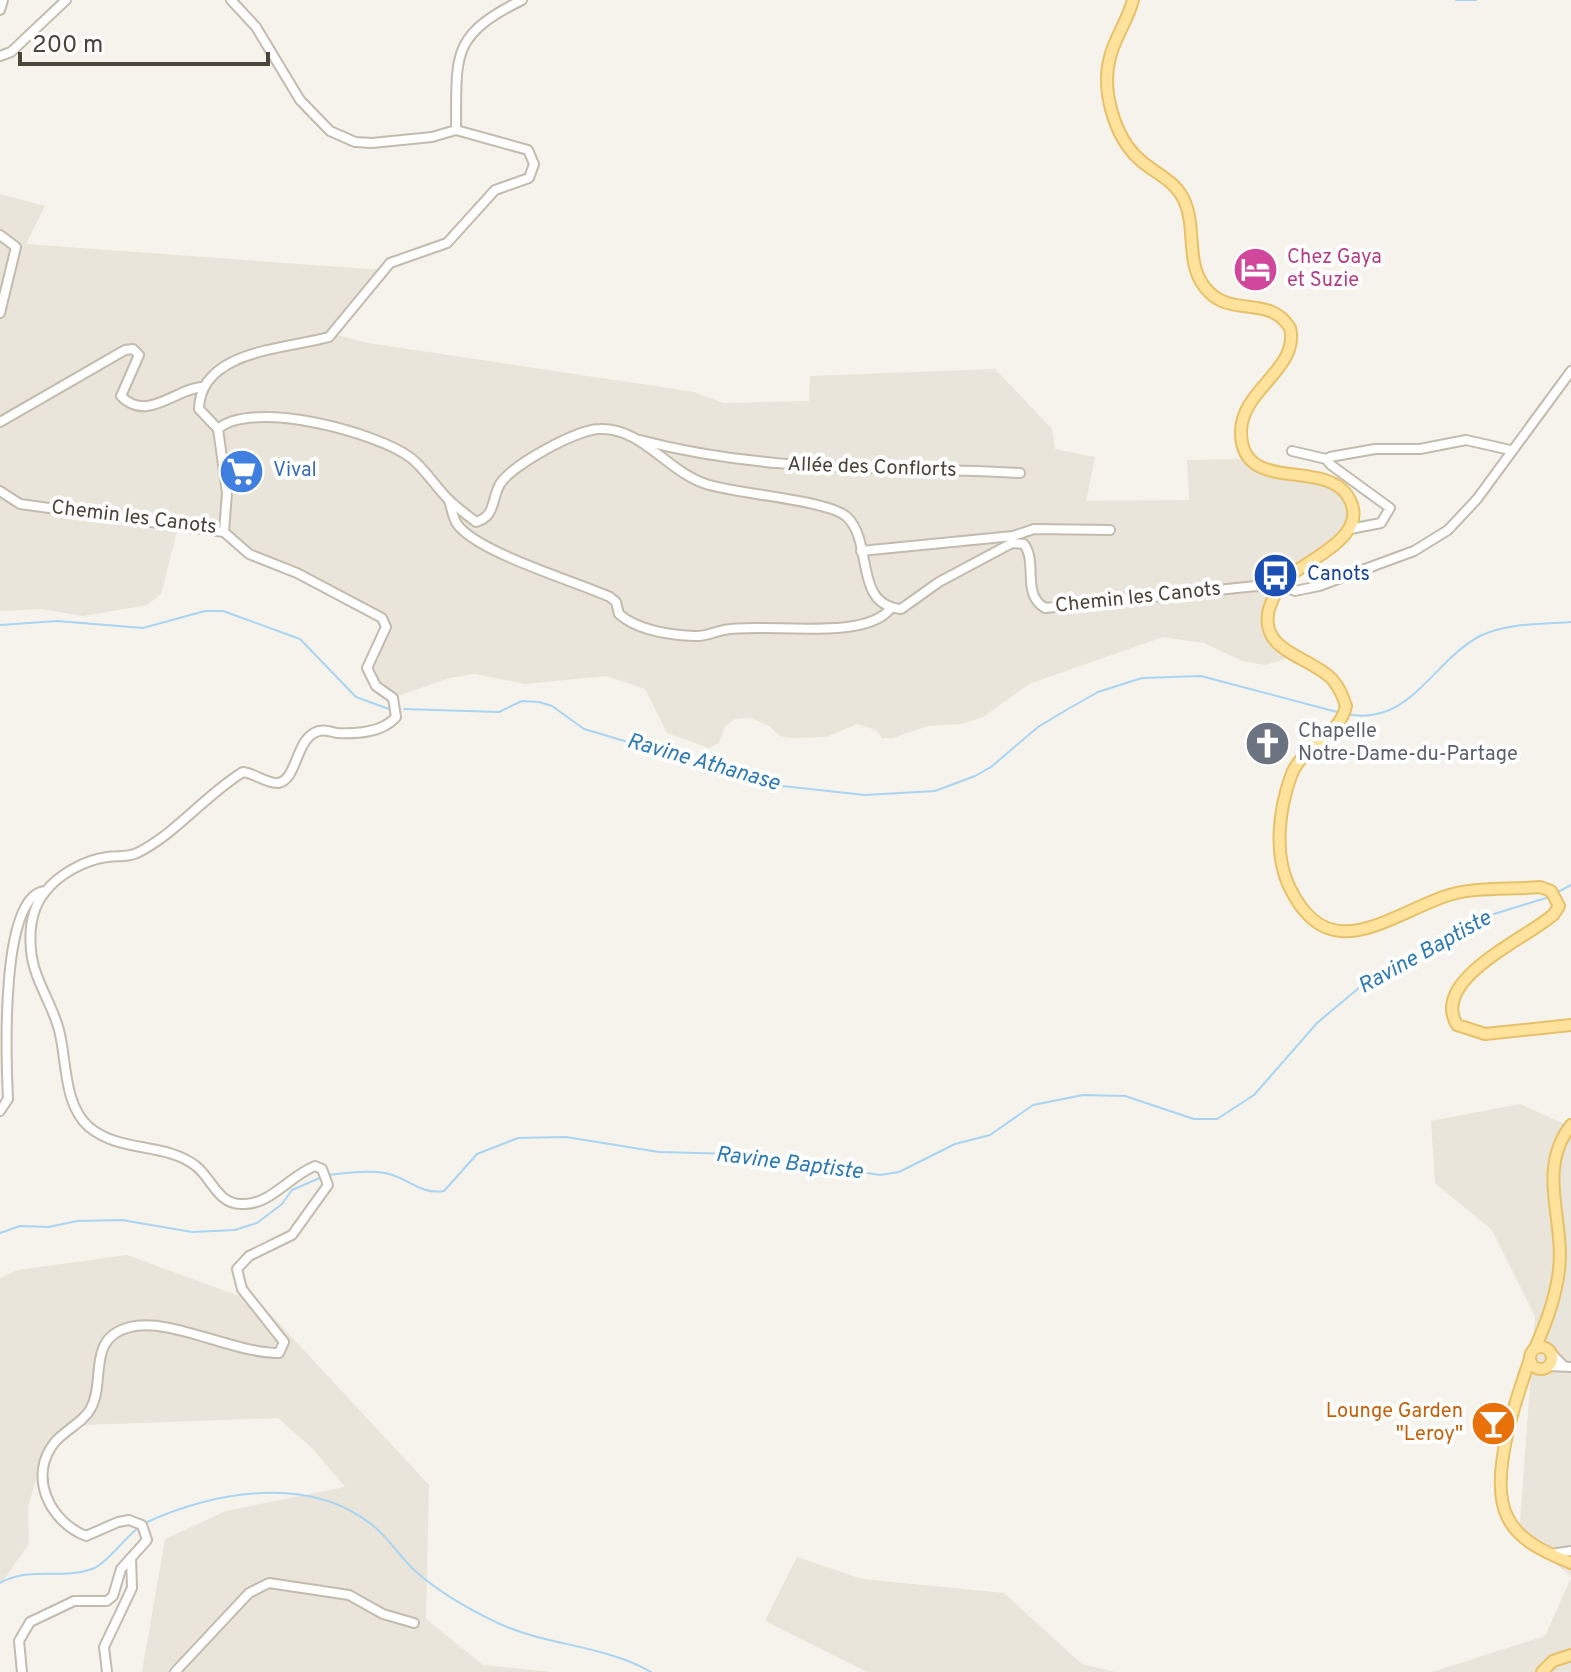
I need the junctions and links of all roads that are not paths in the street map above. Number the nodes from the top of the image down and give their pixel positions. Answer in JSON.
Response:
{"nodes":[{"id":1,"x":3,"y":0,"type":"edge"},
{"id":2,"x":66,"y":0,"type":"edge"},
{"id":3,"x":231,"y":0,"type":"edge"},
{"id":4,"x":522,"y":0,"type":"edge"},
{"id":5,"x":1133,"y":0,"type":"edge"},
{"id":6,"x":0,"y":10,"type":"edge"},
{"id":7,"x":0,"y":56,"type":"edge"},
{"id":8,"x":456,"y":130,"type":"junction"},
{"id":9,"x":0,"y":235,"type":"edge"},
{"id":10,"x":0,"y":313,"type":"edge"},
{"id":11,"x":1571,"y":371,"type":"edge"},
{"id":12,"x":203,"y":387,"type":"junction"},
{"id":13,"x":0,"y":422,"type":"edge"},
{"id":14,"x":218,"y":429,"type":"junction"},
{"id":15,"x":632,"y":437,"type":"junction"},
{"id":16,"x":1510,"y":450,"type":"junction"},
{"id":17,"x":1292,"y":451,"type":"dead end"},
{"id":18,"x":1326,"y":459,"type":"junction"},
{"id":19,"x":1020,"y":473,"type":"dead end"},
{"id":20,"x":0,"y":491,"type":"edge"},
{"id":21,"x":0,"y":500,"type":"edge"},
{"id":22,"x":448,"y":500,"type":"junction"},
{"id":23,"x":12,"y":502,"type":"junction"},
{"id":24,"x":1350,"y":529,"type":"junction"},
{"id":25,"x":1110,"y":530,"type":"dead end"},
{"id":26,"x":224,"y":532,"type":"junction"},
{"id":27,"x":861,"y":551,"type":"junction"},
{"id":28,"x":1279,"y":586,"type":"junction"},
{"id":29,"x":890,"y":609,"type":"junction"},
{"id":30,"x":45,"y":891,"type":"junction"},
{"id":31,"x":1571,"y":1025,"type":"edge"},
{"id":32,"x":0,"y":1111,"type":"edge"},
{"id":33,"x":1571,"y":1125,"type":"edge"},
{"id":34,"x":1545,"y":1350,"type":"junction"},
{"id":35,"x":1538,"y":1364,"type":"junction"},
{"id":36,"x":1568,"y":1367,"type":"edge"},
{"id":37,"x":1571,"y":1551,"type":"edge"},
{"id":38,"x":1550,"y":1555,"type":"junction"},
{"id":39,"x":131,"y":1558,"type":"junction"},
{"id":40,"x":1571,"y":1563,"type":"edge"},
{"id":41,"x":414,"y":1623,"type":"dead end"},
{"id":42,"x":1571,"y":1655,"type":"edge"},
{"id":43,"x":22,"y":1672,"type":"edge"},
{"id":44,"x":107,"y":1672,"type":"edge"},
{"id":45,"x":175,"y":1672,"type":"edge"},
{"id":46,"x":1542,"y":1672,"type":"edge"}],
"edges":[{"from":1,"to":6,"type":"street"},
{"from":2,"to":7,"type":"street"},
{"from":3,"to":8,"type":"street"},
{"from":4,"to":8,"type":"street"},
{"from":5,"to":24,"type":"main road"},
{"from":8,"to":12,"type":"street"},
{"from":9,"to":10,"type":"street"},
{"from":11,"to":16,"type":"street"},
{"from":12,"to":13,"type":"street"},
{"from":12,"to":14,"type":"street","name":"Chemin les Canots"},
{"from":14,"to":22,"type":"street"},
{"from":14,"to":26,"type":"street","name":"Chemin les Canots"},
{"from":15,"to":19,"type":"street","name":"Allée des Conflorts"},
{"from":15,"to":22,"type":"street"},
{"from":15,"to":27,"type":"street"},
{"from":16,"to":18,"type":"street"},
{"from":16,"to":28,"type":"street"},
{"from":17,"to":18,"type":"street"},
{"from":18,"to":24,"type":"street"},
{"from":20,"to":23,"type":"street"},
{"from":21,"to":23,"type":"street","name":"Chemin les Canots"},
{"from":22,"to":29,"type":"street"},
{"from":23,"to":26,"type":"street","name":"Chemin les Canots"},
{"from":24,"to":28,"type":"main road"},
{"from":25,"to":27,"type":"street"},
{"from":26,"to":30,"type":"street"},
{"from":27,"to":29,"type":"street"},
{"from":28,"to":29,"type":"street","name":"Chemin les Canots"},
{"from":28,"to":31,"type":"main road"},
{"from":30,"to":32,"type":"street"},
{"from":30,"to":39,"type":"street"},
{"from":33,"to":34,"type":"main road"},
{"from":34,"to":35,"type":"main road"},
{"from":34,"to":35,"type":"main road"},
{"from":34,"to":36,"type":"street"},
{"from":35,"to":36,"type":"street"},
{"from":35,"to":38,"type":"main road"},
{"from":37,"to":38,"type":"street"},
{"from":38,"to":40,"type":"main road"},
{"from":39,"to":43,"type":"street"},
{"from":39,"to":44,"type":"street"},
{"from":41,"to":45,"type":"street"},
{"from":42,"to":46,"type":"main road"}]}
